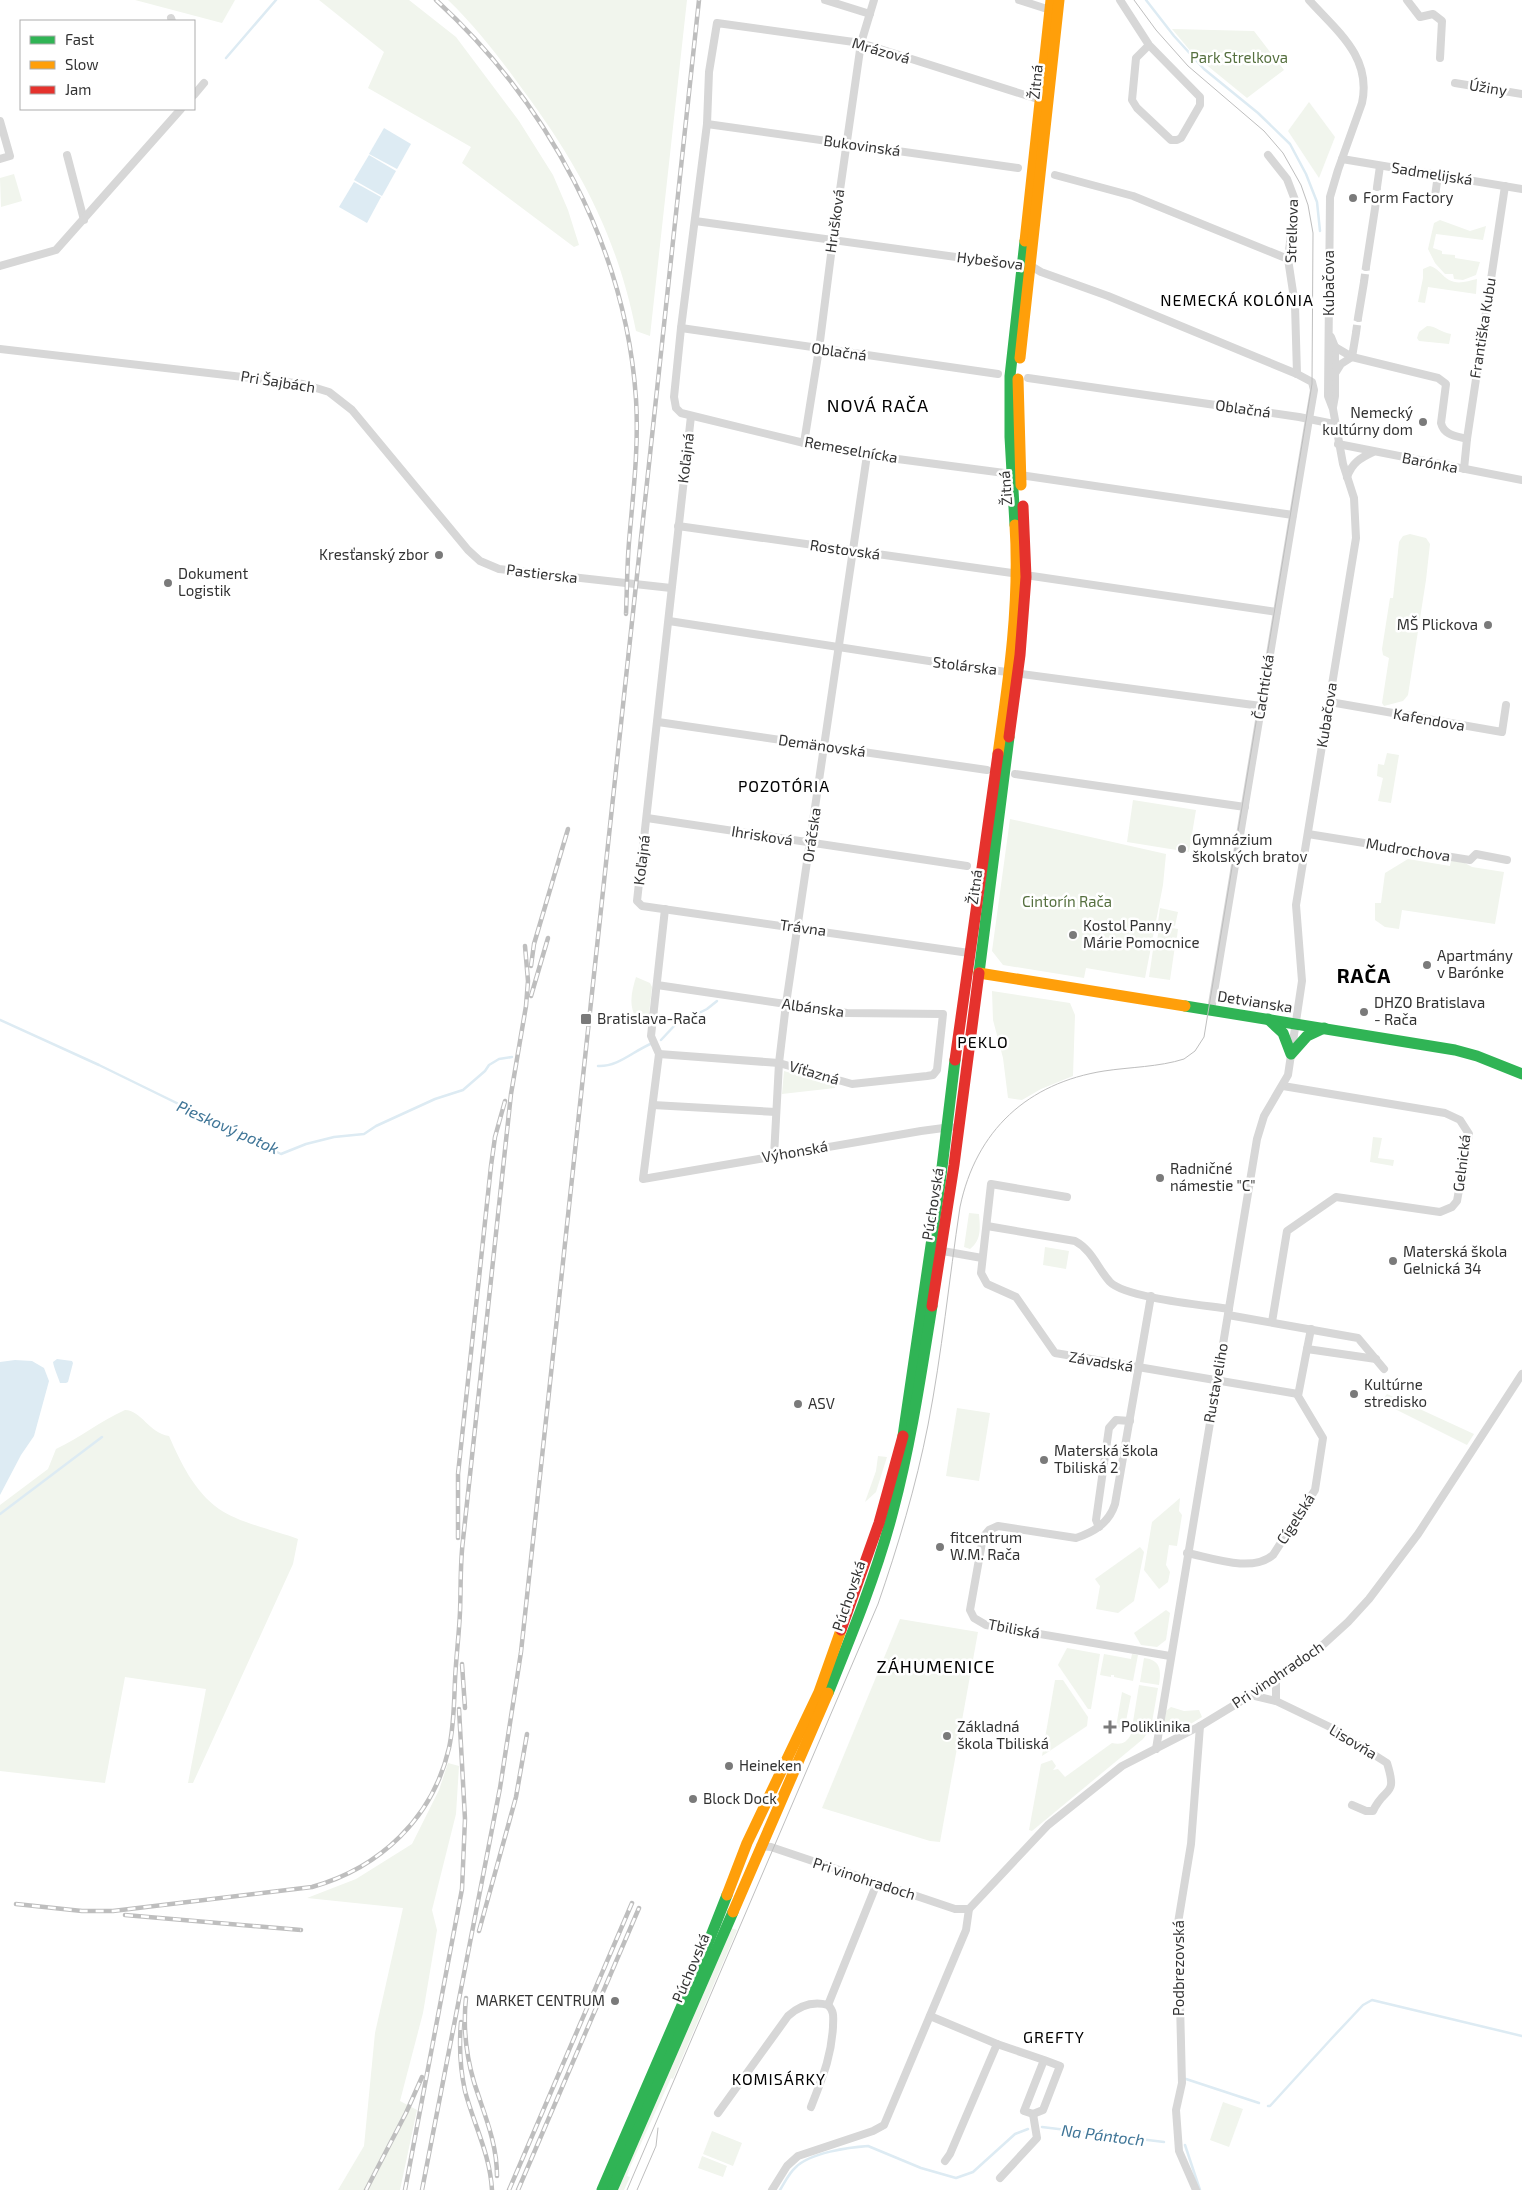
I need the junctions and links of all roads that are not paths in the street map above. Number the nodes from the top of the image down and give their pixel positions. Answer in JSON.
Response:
{"nodes":[{"id":1,"x":825,"y":0,"type":"edge"},
{"id":2,"x":874,"y":0,"type":"edge"},
{"id":3,"x":1019,"y":0,"type":"edge"},
{"id":4,"x":1059,"y":0,"type":"edge"},
{"id":5,"x":1120,"y":0,"type":"edge"},
{"id":6,"x":1309,"y":0,"type":"edge"},
{"id":7,"x":1407,"y":0,"type":"edge"},
{"id":8,"x":1047,"y":4,"type":"edge"},
{"id":9,"x":870,"y":14,"type":"junction"},
{"id":10,"x":717,"y":23,"type":"joint"},
{"id":11,"x":861,"y":43,"type":"junction"},
{"id":12,"x":1149,"y":45,"type":"junction"},
{"id":13,"x":1440,"y":58,"type":"dead end"},
{"id":14,"x":204,"y":83,"type":"dead end"},
{"id":15,"x":1455,"y":83,"type":"dead end"},
{"id":16,"x":195,"y":94,"type":"edge"},
{"id":17,"x":1522,"y":94,"type":"edge"},
{"id":18,"x":1041,"y":100,"type":"junction"},
{"id":19,"x":181,"y":110,"type":"edge"},
{"id":20,"x":0,"y":121,"type":"edge"},
{"id":21,"x":706,"y":124,"type":"junction"},
{"id":22,"x":846,"y":144,"type":"junction"},
{"id":23,"x":67,"y":155,"type":"dead end"},
{"id":24,"x":1268,"y":155,"type":"dead end"},
{"id":25,"x":0,"y":159,"type":"edge"},
{"id":26,"x":1342,"y":159,"type":"junction"},
{"id":27,"x":1380,"y":166,"type":"junction"},
{"id":28,"x":1018,"y":168,"type":"dead end"},
{"id":29,"x":1055,"y":175,"type":"dead end"},
{"id":30,"x":1438,"y":175,"type":"junction"},
{"id":31,"x":1505,"y":186,"type":"junction"},
{"id":32,"x":1377,"y":188,"type":"tunnel mouth"},
{"id":33,"x":1522,"y":189,"type":"edge"},
{"id":34,"x":1435,"y":196,"type":"dead end"},
{"id":35,"x":1376,"y":202,"type":"tunnel mouth"},
{"id":36,"x":84,"y":220,"type":"junction"},
{"id":37,"x":695,"y":221,"type":"junction"},
{"id":38,"x":833,"y":239,"type":"junction"},
{"id":39,"x":1288,"y":258,"type":"junction"},
{"id":40,"x":0,"y":266,"type":"edge"},
{"id":41,"x":1026,"y":266,"type":"junction"},
{"id":42,"x":1366,"y":267,"type":"tunnel mouth"},
{"id":43,"x":1364,"y":282,"type":"tunnel mouth"},
{"id":44,"x":1358,"y":318,"type":"tunnel mouth"},
{"id":45,"x":680,"y":328,"type":"junction"},
{"id":46,"x":1329,"y":330,"type":"junction"},
{"id":47,"x":1356,"y":333,"type":"tunnel mouth"},
{"id":48,"x":1335,"y":347,"type":"junction"},
{"id":49,"x":0,"y":348,"type":"edge"},
{"id":50,"x":819,"y":349,"type":"junction"},
{"id":51,"x":1352,"y":356,"type":"junction"},
{"id":52,"x":1336,"y":373,"type":"junction"},
{"id":53,"x":998,"y":374,"type":"dead end"},
{"id":54,"x":1297,"y":374,"type":"junction"},
{"id":55,"x":1028,"y":378,"type":"dead end"},
{"id":56,"x":1333,"y":409,"type":"junction"},
{"id":57,"x":691,"y":416,"type":"junction"},
{"id":58,"x":1309,"y":419,"type":"junction"},
{"id":59,"x":1334,"y":424,"type":"junction"},
{"id":60,"x":1466,"y":439,"type":"junction"},
{"id":61,"x":804,"y":443,"type":"junction"},
{"id":62,"x":1338,"y":444,"type":"junction"},
{"id":63,"x":1372,"y":452,"type":"junction"},
{"id":64,"x":868,"y":455,"type":"junction"},
{"id":65,"x":1464,"y":469,"type":"junction"},
{"id":66,"x":1016,"y":475,"type":"junction"},
{"id":67,"x":1347,"y":477,"type":"junction"},
{"id":68,"x":1522,"y":480,"type":"edge"},
{"id":69,"x":1293,"y":515,"type":"junction"},
{"id":70,"x":678,"y":526,"type":"junction"},
{"id":71,"x":853,"y":551,"type":"junction"},
{"id":72,"x":480,"y":560,"type":"joint"},
{"id":73,"x":1012,"y":573,"type":"dead end"},
{"id":74,"x":1032,"y":576,"type":"dead end"},
{"id":75,"x":671,"y":588,"type":"junction"},
{"id":76,"x":1277,"y":612,"type":"junction"},
{"id":77,"x":669,"y":621,"type":"junction"},
{"id":78,"x":840,"y":648,"type":"junction"},
{"id":79,"x":1014,"y":672,"type":"junction"},
{"id":80,"x":1330,"y":702,"type":"junction"},
{"id":81,"x":1506,"y":705,"type":"dead end"},
{"id":82,"x":1261,"y":706,"type":"junction"},
{"id":83,"x":658,"y":722,"type":"junction"},
{"id":84,"x":824,"y":746,"type":"junction"},
{"id":85,"x":986,"y":770,"type":"dead end"},
{"id":86,"x":1015,"y":774,"type":"dead end"},
{"id":87,"x":1245,"y":806,"type":"junction"},
{"id":88,"x":647,"y":818,"type":"junction"},
{"id":89,"x":1308,"y":834,"type":"junction"},
{"id":90,"x":810,"y":843,"type":"junction"},
{"id":91,"x":1507,"y":860,"type":"dead end"},
{"id":92,"x":967,"y":866,"type":"dead end"},
{"id":93,"x":638,"y":902,"type":"joint"},
{"id":94,"x":665,"y":909,"type":"junction"},
{"id":95,"x":799,"y":928,"type":"junction"},
{"id":96,"x":969,"y":953,"type":"junction"},
{"id":97,"x":980,"y":973,"type":"junction"},
{"id":98,"x":657,"y":985,"type":"junction"},
{"id":99,"x":965,"y":986,"type":"junction"},
{"id":100,"x":786,"y":1004,"type":"junction"},
{"id":101,"x":1211,"y":1010,"type":"junction"},
{"id":102,"x":1268,"y":1019,"type":"junction"},
{"id":103,"x":1296,"y":1024,"type":"junction"},
{"id":104,"x":1324,"y":1028,"type":"junction"},
{"id":105,"x":940,"y":1040,"type":"joint"},
{"id":106,"x":659,"y":1054,"type":"junction"},
{"id":107,"x":1291,"y":1054,"type":"junction"},
{"id":108,"x":779,"y":1063,"type":"junction"},
{"id":109,"x":1522,"y":1073,"type":"edge"},
{"id":110,"x":1283,"y":1086,"type":"junction"},
{"id":111,"x":653,"y":1105,"type":"junction"},
{"id":112,"x":776,"y":1112,"type":"junction"},
{"id":113,"x":960,"y":1123,"type":"junction"},
{"id":114,"x":947,"y":1129,"type":"junction"},
{"id":115,"x":774,"y":1156,"type":"junction"},
{"id":116,"x":1067,"y":1197,"type":"dead end"},
{"id":117,"x":987,"y":1226,"type":"junction"},
{"id":118,"x":932,"y":1241,"type":"junction"},
{"id":119,"x":945,"y":1252,"type":"junction"},
{"id":120,"x":982,"y":1258,"type":"junction"},
{"id":121,"x":1151,"y":1296,"type":"junction"},
{"id":122,"x":1228,"y":1312,"type":"junction"},
{"id":123,"x":1272,"y":1322,"type":"junction"},
{"id":124,"x":1311,"y":1329,"type":"junction"},
{"id":125,"x":1307,"y":1349,"type":"junction"},
{"id":126,"x":1376,"y":1359,"type":"junction"},
{"id":127,"x":1140,"y":1368,"type":"junction"},
{"id":128,"x":1384,"y":1369,"type":"dead end"},
{"id":129,"x":1522,"y":1374,"type":"edge"},
{"id":130,"x":1216,"y":1380,"type":"junction"},
{"id":131,"x":1298,"y":1394,"type":"junction"},
{"id":132,"x":1130,"y":1421,"type":"junction"},
{"id":133,"x":1099,"y":1527,"type":"junction"},
{"id":134,"x":1188,"y":1553,"type":"junction"},
{"id":135,"x":1170,"y":1656,"type":"junction"},
{"id":136,"x":1276,"y":1678,"type":"junction"},
{"id":137,"x":1252,"y":1695,"type":"junction"},
{"id":138,"x":1276,"y":1701,"type":"junction"},
{"id":139,"x":1200,"y":1726,"type":"junction"},
{"id":140,"x":1156,"y":1749,"type":"junction"},
{"id":141,"x":1352,"y":1805,"type":"dead end"},
{"id":142,"x":760,"y":1846,"type":"junction"},
{"id":143,"x":877,"y":1883,"type":"junction"},
{"id":144,"x":969,"y":1910,"type":"junction"},
{"id":145,"x":828,"y":2005,"type":"junction"},
{"id":146,"x":930,"y":2016,"type":"junction"},
{"id":147,"x":997,"y":2044,"type":"junction"},
{"id":148,"x":1044,"y":2060,"type":"junction"},
{"id":149,"x":811,"y":2107,"type":"dead end"},
{"id":150,"x":718,"y":2113,"type":"dead end"},
{"id":151,"x":1032,"y":2114,"type":"junction"},
{"id":152,"x":945,"y":2161,"type":"dead end"},
{"id":153,"x":1000,"y":2178,"type":"dead end"},
{"id":154,"x":602,"y":2190,"type":"edge"},
{"id":155,"x":612,"y":2190,"type":"edge"},
{"id":156,"x":772,"y":2190,"type":"edge"},
{"id":157,"x":1196,"y":2190,"type":"edge"}],
"edges":[{"from":1,"to":9,"type":"street"},
{"from":2,"to":9,"type":"street","name":"Hrušková"},
{"from":3,"to":8,"type":"street"},
{"from":4,"to":41,"type":"main road","name":"Žitná"},
{"from":5,"to":12,"type":"street"},
{"from":6,"to":26,"type":"street","name":"Kubačova"},
{"from":7,"to":13,"type":"street"},
{"from":8,"to":18,"type":"main road","name":"Žitná"},
{"from":9,"to":11,"type":"street","name":"Hrušková"},
{"from":10,"to":11,"type":"street","name":"Mrázová"},
{"from":10,"to":21,"type":"street","name":"Koľajná"},
{"from":11,"to":18,"type":"street","name":"Mrázová"},
{"from":11,"to":22,"type":"street","name":"Hrušková"},
{"from":12,"to":12,"type":"street"},
{"from":14,"to":16,"type":"street"},
{"from":15,"to":17,"type":"street","name":"Úžiny"},
{"from":18,"to":41,"type":"main road","name":"Žitná"},
{"from":19,"to":36,"type":"street"},
{"from":20,"to":25,"type":"street"},
{"from":21,"to":22,"type":"street","name":"Bukovinská"},
{"from":21,"to":37,"type":"street","name":"Koľajná"},
{"from":22,"to":28,"type":"street","name":"Bukovinská"},
{"from":22,"to":38,"type":"street","name":"Hrušková"},
{"from":23,"to":36,"type":"street"},
{"from":24,"to":39,"type":"street","name":"Strelkova"},
{"from":26,"to":27,"type":"street","name":"Sadmelijská"},
{"from":26,"to":46,"type":"street","name":"Kubačova"},
{"from":27,"to":30,"type":"street","name":"Sadmelijská"},
{"from":27,"to":32,"type":"street"},
{"from":29,"to":39,"type":"street"},
{"from":30,"to":31,"type":"street","name":"Sadmelijská"},
{"from":30,"to":34,"type":"street"},
{"from":31,"to":33,"type":"street","name":"Sadmelijská"},
{"from":31,"to":60,"type":"street","name":"Františka Kubu"},
{"from":35,"to":42,"type":"street"},
{"from":36,"to":40,"type":"street"},
{"from":37,"to":38,"type":"street","name":"Hybešova"},
{"from":37,"to":45,"type":"street","name":"Koľajná"},
{"from":38,"to":41,"type":"street","name":"Hybešova"},
{"from":38,"to":50,"type":"street","name":"Hrušková"},
{"from":39,"to":54,"type":"street","name":"Strelkova"},
{"from":41,"to":54,"type":"street","name":"Hybešova"},
{"from":41,"to":66,"type":"main road","name":"Žitná"},
{"from":43,"to":44,"type":"street"},
{"from":45,"to":50,"type":"street","name":"Oblačná"},
{"from":45,"to":57,"type":"street","name":"Koľajná"},
{"from":46,"to":48,"type":"street","name":"Kubačova"},
{"from":46,"to":56,"type":"street","name":"Kubačova"},
{"from":47,"to":51,"type":"street"},
{"from":48,"to":51,"type":"street"},
{"from":48,"to":52,"type":"street","name":"Kubačova"},
{"from":49,"to":72,"type":"street","name":"Pri Šajbách"},
{"from":50,"to":53,"type":"street","name":"Oblačná"},
{"from":50,"to":61,"type":"street","name":"Hrušková"},
{"from":51,"to":52,"type":"street"},
{"from":51,"to":60,"type":"street"},
{"from":52,"to":56,"type":"street","name":"Kubačova"},
{"from":54,"to":58,"type":"street","name":"Čachtická"},
{"from":55,"to":58,"type":"street","name":"Oblačná"},
{"from":56,"to":59,"type":"street","name":"Kubačova"},
{"from":57,"to":61,"type":"street","name":"Remeselnícka"},
{"from":57,"to":70,"type":"street","name":"Koľajná"},
{"from":58,"to":59,"type":"street","name":"Oblačná"},
{"from":58,"to":69,"type":"street","name":"Čachtická"},
{"from":59,"to":62,"type":"street","name":"Kubačova"},
{"from":60,"to":65,"type":"street","name":"Františka Kubu"},
{"from":61,"to":64,"type":"street","name":"Remeselnícka"},
{"from":62,"to":63,"type":"street","name":"Barónka"},
{"from":62,"to":67,"type":"street","name":"Kubačova"},
{"from":63,"to":65,"type":"street","name":"Barónka"},
{"from":63,"to":67,"type":"street"},
{"from":64,"to":66,"type":"street","name":"Remeselnícka"},
{"from":64,"to":71,"type":"street","name":"Oráčska"},
{"from":65,"to":68,"type":"street","name":"Barónka"},
{"from":66,"to":69,"type":"street","name":"Remeselnícka"},
{"from":66,"to":79,"type":"main road","name":"Žitná"},
{"from":67,"to":80,"type":"street","name":"Kubačova"},
{"from":69,"to":76,"type":"street","name":"Čachtická"},
{"from":70,"to":71,"type":"street","name":"Rostovská"},
{"from":70,"to":75,"type":"street","name":"Koľajná"},
{"from":71,"to":73,"type":"street","name":"Rostovská"},
{"from":71,"to":78,"type":"street","name":"Oráčska"},
{"from":72,"to":75,"type":"street","name":"Pastierska"},
{"from":74,"to":76,"type":"street"},
{"from":75,"to":77,"type":"street","name":"Koľajná"},
{"from":76,"to":82,"type":"street","name":"Čachtická"},
{"from":77,"to":78,"type":"street","name":"Stolárska"},
{"from":77,"to":83,"type":"street","name":"Koľajná"},
{"from":78,"to":79,"type":"street","name":"Stolárska"},
{"from":78,"to":84,"type":"street","name":"Oráčska"},
{"from":79,"to":82,"type":"street","name":"Stolárska"},
{"from":79,"to":96,"type":"main road","name":"Žitná"},
{"from":79,"to":97,"type":"main road","name":"Žitná"},
{"from":80,"to":81,"type":"street","name":"Kafendova"},
{"from":80,"to":89,"type":"street","name":"Kubačova"},
{"from":82,"to":87,"type":"street","name":"Čachtická"},
{"from":83,"to":84,"type":"street","name":"Demänovská"},
{"from":83,"to":88,"type":"street","name":"Koľajná"},
{"from":84,"to":85,"type":"street","name":"Demänovská"},
{"from":84,"to":90,"type":"street","name":"Oráčska"},
{"from":86,"to":87,"type":"street"},
{"from":87,"to":101,"type":"street","name":"Čachtická"},
{"from":88,"to":90,"type":"street","name":"Ihrisková"},
{"from":88,"to":93,"type":"street","name":"Koľajná"},
{"from":89,"to":91,"type":"street","name":"Mudrochova"},
{"from":89,"to":103,"type":"street","name":"Kubačova"},
{"from":90,"to":92,"type":"street","name":"Ihrisková"},
{"from":90,"to":95,"type":"street","name":"Oráčska"},
{"from":93,"to":94,"type":"street","name":"Trávna"},
{"from":94,"to":95,"type":"street","name":"Trávna"},
{"from":94,"to":98,"type":"street"},
{"from":95,"to":96,"type":"street","name":"Trávna"},
{"from":95,"to":100,"type":"street","name":"Oráčska"},
{"from":96,"to":97,"type":"main road"},
{"from":96,"to":99,"type":"main road","name":"Púchovská"},
{"from":97,"to":99,"type":"main road"},
{"from":97,"to":101,"type":"main road","name":"Detvianska"},
{"from":97,"to":113,"type":"main road","name":"Púchovská"},
{"from":98,"to":100,"type":"street","name":"Albánska"},
{"from":98,"to":106,"type":"street"},
{"from":99,"to":114,"type":"main road","name":"Púchovská"},
{"from":100,"to":105,"type":"street","name":"Albánska"},
{"from":100,"to":108,"type":"street","name":"Oráčska"},
{"from":101,"to":102,"type":"main road","name":"Detvianska"},
{"from":102,"to":103,"type":"main road","name":"Detvianska"},
{"from":102,"to":107,"type":"main road"},
{"from":103,"to":104,"type":"main road","name":"Detvianska"},
{"from":103,"to":107,"type":"street","name":"Rustaveliho"},
{"from":104,"to":107,"type":"main road"},
{"from":104,"to":109,"type":"main road","name":"Detvianska"},
{"from":105,"to":108,"type":"street","name":"Víťazná"},
{"from":106,"to":108,"type":"street","name":"Víťazná"},
{"from":106,"to":111,"type":"street"},
{"from":107,"to":110,"type":"street","name":"Rustaveliho"},
{"from":108,"to":112,"type":"street","name":"Oráčska"},
{"from":110,"to":122,"type":"street","name":"Rustaveliho"},
{"from":110,"to":123,"type":"street","name":"Gelnická"},
{"from":111,"to":112,"type":"street"},
{"from":111,"to":115,"type":"street","name":"Výhonská"},
{"from":112,"to":115,"type":"street","name":"Oráčska"},
{"from":113,"to":114,"type":"street"},
{"from":113,"to":119,"type":"main road","name":"Púchovská"},
{"from":114,"to":115,"type":"street","name":"Výhonská"},
{"from":114,"to":118,"type":"main road","name":"Púchovská"},
{"from":116,"to":117,"type":"street","name":"Závadská"},
{"from":117,"to":120,"type":"street","name":"Závadská"},
{"from":117,"to":121,"type":"street"},
{"from":118,"to":119,"type":"street"},
{"from":118,"to":154,"type":"main road","name":"Púchovská"},
{"from":119,"to":120,"type":"street"},
{"from":119,"to":142,"type":"main road","name":"Púchovská"},
{"from":120,"to":127,"type":"street","name":"Závadská"},
{"from":121,"to":122,"type":"street"},
{"from":121,"to":127,"type":"street","name":"Tbiliská"},
{"from":122,"to":123,"type":"street"},
{"from":122,"to":130,"type":"street","name":"Rustaveliho"},
{"from":123,"to":124,"type":"street"},
{"from":124,"to":125,"type":"street"},
{"from":124,"to":126,"type":"street"},
{"from":125,"to":126,"type":"street"},
{"from":125,"to":131,"type":"street"},
{"from":126,"to":128,"type":"street"},
{"from":127,"to":130,"type":"street","name":"Závadská"},
{"from":127,"to":132,"type":"street","name":"Tbiliská"},
{"from":129,"to":136,"type":"street","name":"Pri vinohradoch"},
{"from":130,"to":131,"type":"street"},
{"from":130,"to":134,"type":"street","name":"Rustaveliho"},
{"from":131,"to":134,"type":"street","name":"Cígeľská"},
{"from":132,"to":133,"type":"street","name":"Tbiliská"},
{"from":132,"to":133,"type":"street"},
{"from":133,"to":135,"type":"street","name":"Tbiliská"},
{"from":134,"to":135,"type":"street","name":"Rustaveliho"},
{"from":135,"to":140,"type":"street","name":"Rustaveliho"},
{"from":136,"to":137,"type":"street","name":"Pri vinohradoch"},
{"from":136,"to":138,"type":"street"},
{"from":137,"to":138,"type":"street","name":"Lisovňa"},
{"from":137,"to":139,"type":"street","name":"Pri vinohradoch"},
{"from":138,"to":141,"type":"street","name":"Lisovňa"},
{"from":139,"to":140,"type":"street","name":"Pri vinohradoch"},
{"from":139,"to":157,"type":"street","name":"Podbrezovská"},
{"from":140,"to":144,"type":"street","name":"Pri vinohradoch"},
{"from":142,"to":143,"type":"street","name":"Pri vinohradoch"},
{"from":142,"to":155,"type":"main road","name":"Púchovská"},
{"from":143,"to":144,"type":"street","name":"Pri vinohradoch"},
{"from":143,"to":145,"type":"street"},
{"from":144,"to":146,"type":"street"},
{"from":145,"to":149,"type":"street"},
{"from":145,"to":150,"type":"street"},
{"from":146,"to":147,"type":"street"},
{"from":146,"to":156,"type":"street"},
{"from":147,"to":148,"type":"street"},
{"from":147,"to":152,"type":"street"},
{"from":148,"to":151,"type":"street"},
{"from":148,"to":151,"type":"street"},
{"from":151,"to":153,"type":"street"}]}
